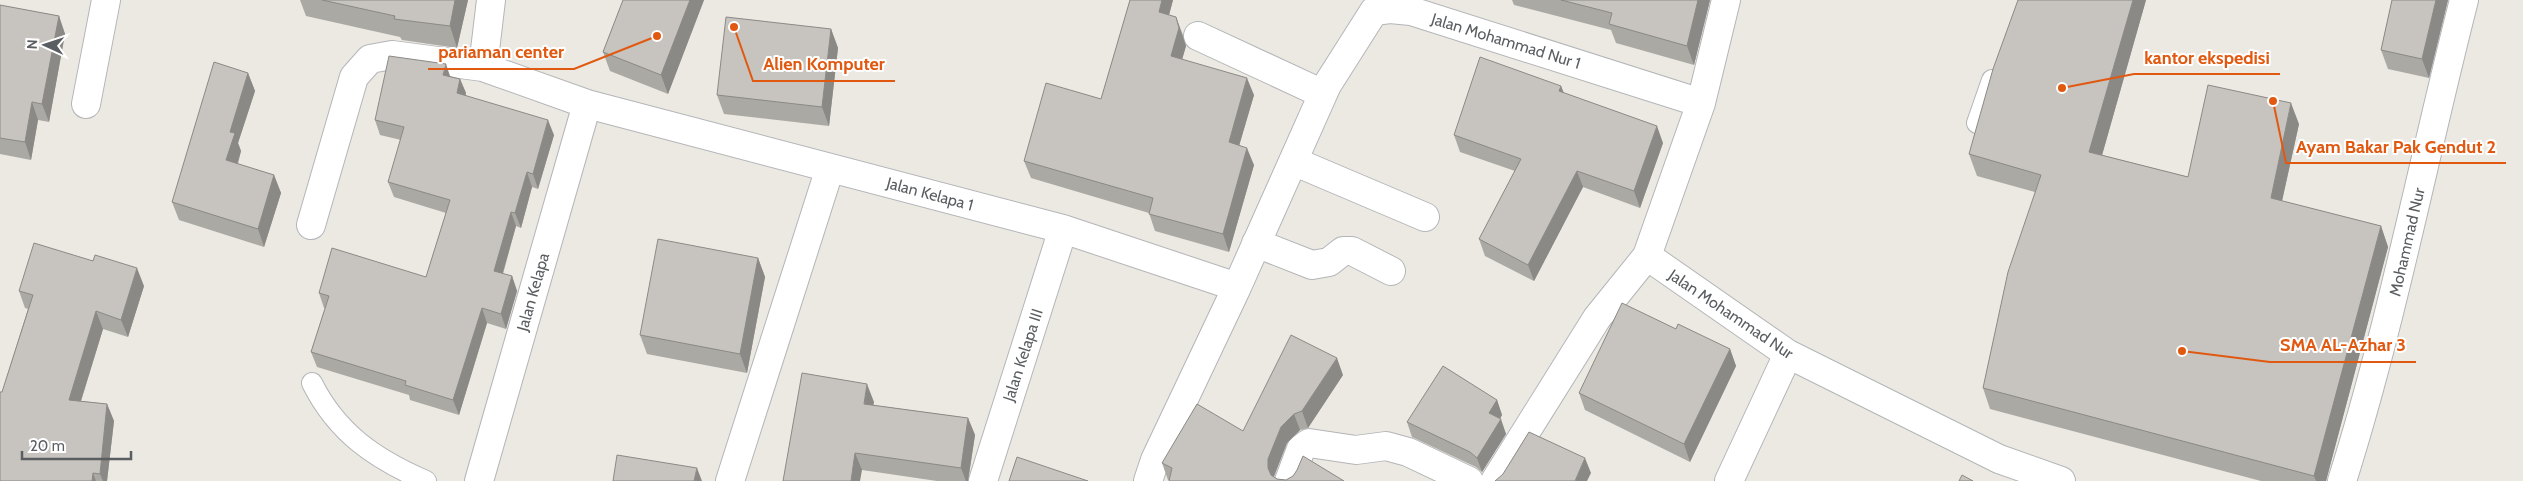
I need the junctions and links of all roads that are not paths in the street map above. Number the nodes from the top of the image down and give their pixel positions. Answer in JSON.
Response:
{"nodes":[{"id":1,"x":106,"y":0,"type":"edge"},
{"id":2,"x":491,"y":0,"type":"edge"},
{"id":3,"x":1726,"y":0,"type":"edge"},
{"id":4,"x":2464,"y":0,"type":"edge"},
{"id":5,"x":1198,"y":36,"type":"dead end"},
{"id":6,"x":1997,"y":66,"type":"edge"},
{"id":7,"x":483,"y":67,"type":"junction"},
{"id":8,"x":1323,"y":94,"type":"junction"},
{"id":9,"x":1701,"y":103,"type":"junction"},
{"id":10,"x":86,"y":104,"type":"dead end"},
{"id":11,"x":587,"y":104,"type":"junction"},
{"id":12,"x":1977,"y":122,"type":"edge"},
{"id":13,"x":1293,"y":161,"type":"junction"},
{"id":14,"x":830,"y":168,"type":"junction"},
{"id":15,"x":1426,"y":217,"type":"dead end"},
{"id":16,"x":311,"y":225,"type":"dead end"},
{"id":17,"x":1063,"y":229,"type":"junction"},
{"id":18,"x":1256,"y":243,"type":"junction"},
{"id":19,"x":1647,"y":256,"type":"junction"},
{"id":20,"x":1391,"y":271,"type":"dead end"},
{"id":21,"x":1237,"y":287,"type":"junction"},
{"id":22,"x":1788,"y":354,"type":"junction"},
{"id":23,"x":312,"y":383,"type":"dead end"},
{"id":24,"x":426,"y":481,"type":"edge"},
{"id":25,"x":480,"y":481,"type":"edge"},
{"id":26,"x":730,"y":481,"type":"edge"},
{"id":27,"x":982,"y":481,"type":"edge"},
{"id":28,"x":1148,"y":481,"type":"edge"},
{"id":29,"x":1288,"y":481,"type":"edge"},
{"id":30,"x":1468,"y":481,"type":"edge"},
{"id":31,"x":1495,"y":481,"type":"edge"},
{"id":32,"x":1729,"y":481,"type":"edge"},
{"id":33,"x":2061,"y":481,"type":"edge"},
{"id":34,"x":2342,"y":481,"type":"edge"}],
"edges":[{"from":1,"to":10,"type":"street"},
{"from":2,"to":7,"type":"street"},
{"from":3,"to":9,"type":"street"},
{"from":4,"to":34,"type":"street","name":"Mohammad Nur"},
{"from":5,"to":8,"type":"street"},
{"from":6,"to":12,"type":"lane"},
{"from":7,"to":11,"type":"street","name":"Jalan Kelapa 1"},
{"from":7,"to":16,"type":"street","name":"Jalan Kelapa 1"},
{"from":8,"to":9,"type":"street","name":"Jalan Mohammad Nur 1"},
{"from":8,"to":13,"type":"street"},
{"from":9,"to":19,"type":"street"},
{"from":11,"to":14,"type":"street","name":"Jalan Kelapa 1"},
{"from":11,"to":25,"type":"street","name":"Jalan Kelapa"},
{"from":13,"to":15,"type":"street"},
{"from":13,"to":18,"type":"street"},
{"from":14,"to":17,"type":"street","name":"Jalan Kelapa 1"},
{"from":14,"to":26,"type":"street"},
{"from":17,"to":21,"type":"street","name":"Jalan Kelapa 1"},
{"from":17,"to":27,"type":"street","name":"Jalan Kelapa III"},
{"from":18,"to":20,"type":"street"},
{"from":18,"to":21,"type":"street"},
{"from":19,"to":22,"type":"street","name":"Jalan Mohammad Nur"},
{"from":19,"to":31,"type":"street"},
{"from":21,"to":28,"type":"street"},
{"from":22,"to":32,"type":"street"},
{"from":22,"to":33,"type":"street","name":"Jalan Mohammad Nur"},
{"from":23,"to":24,"type":"lane"},
{"from":29,"to":30,"type":"street"}]}
